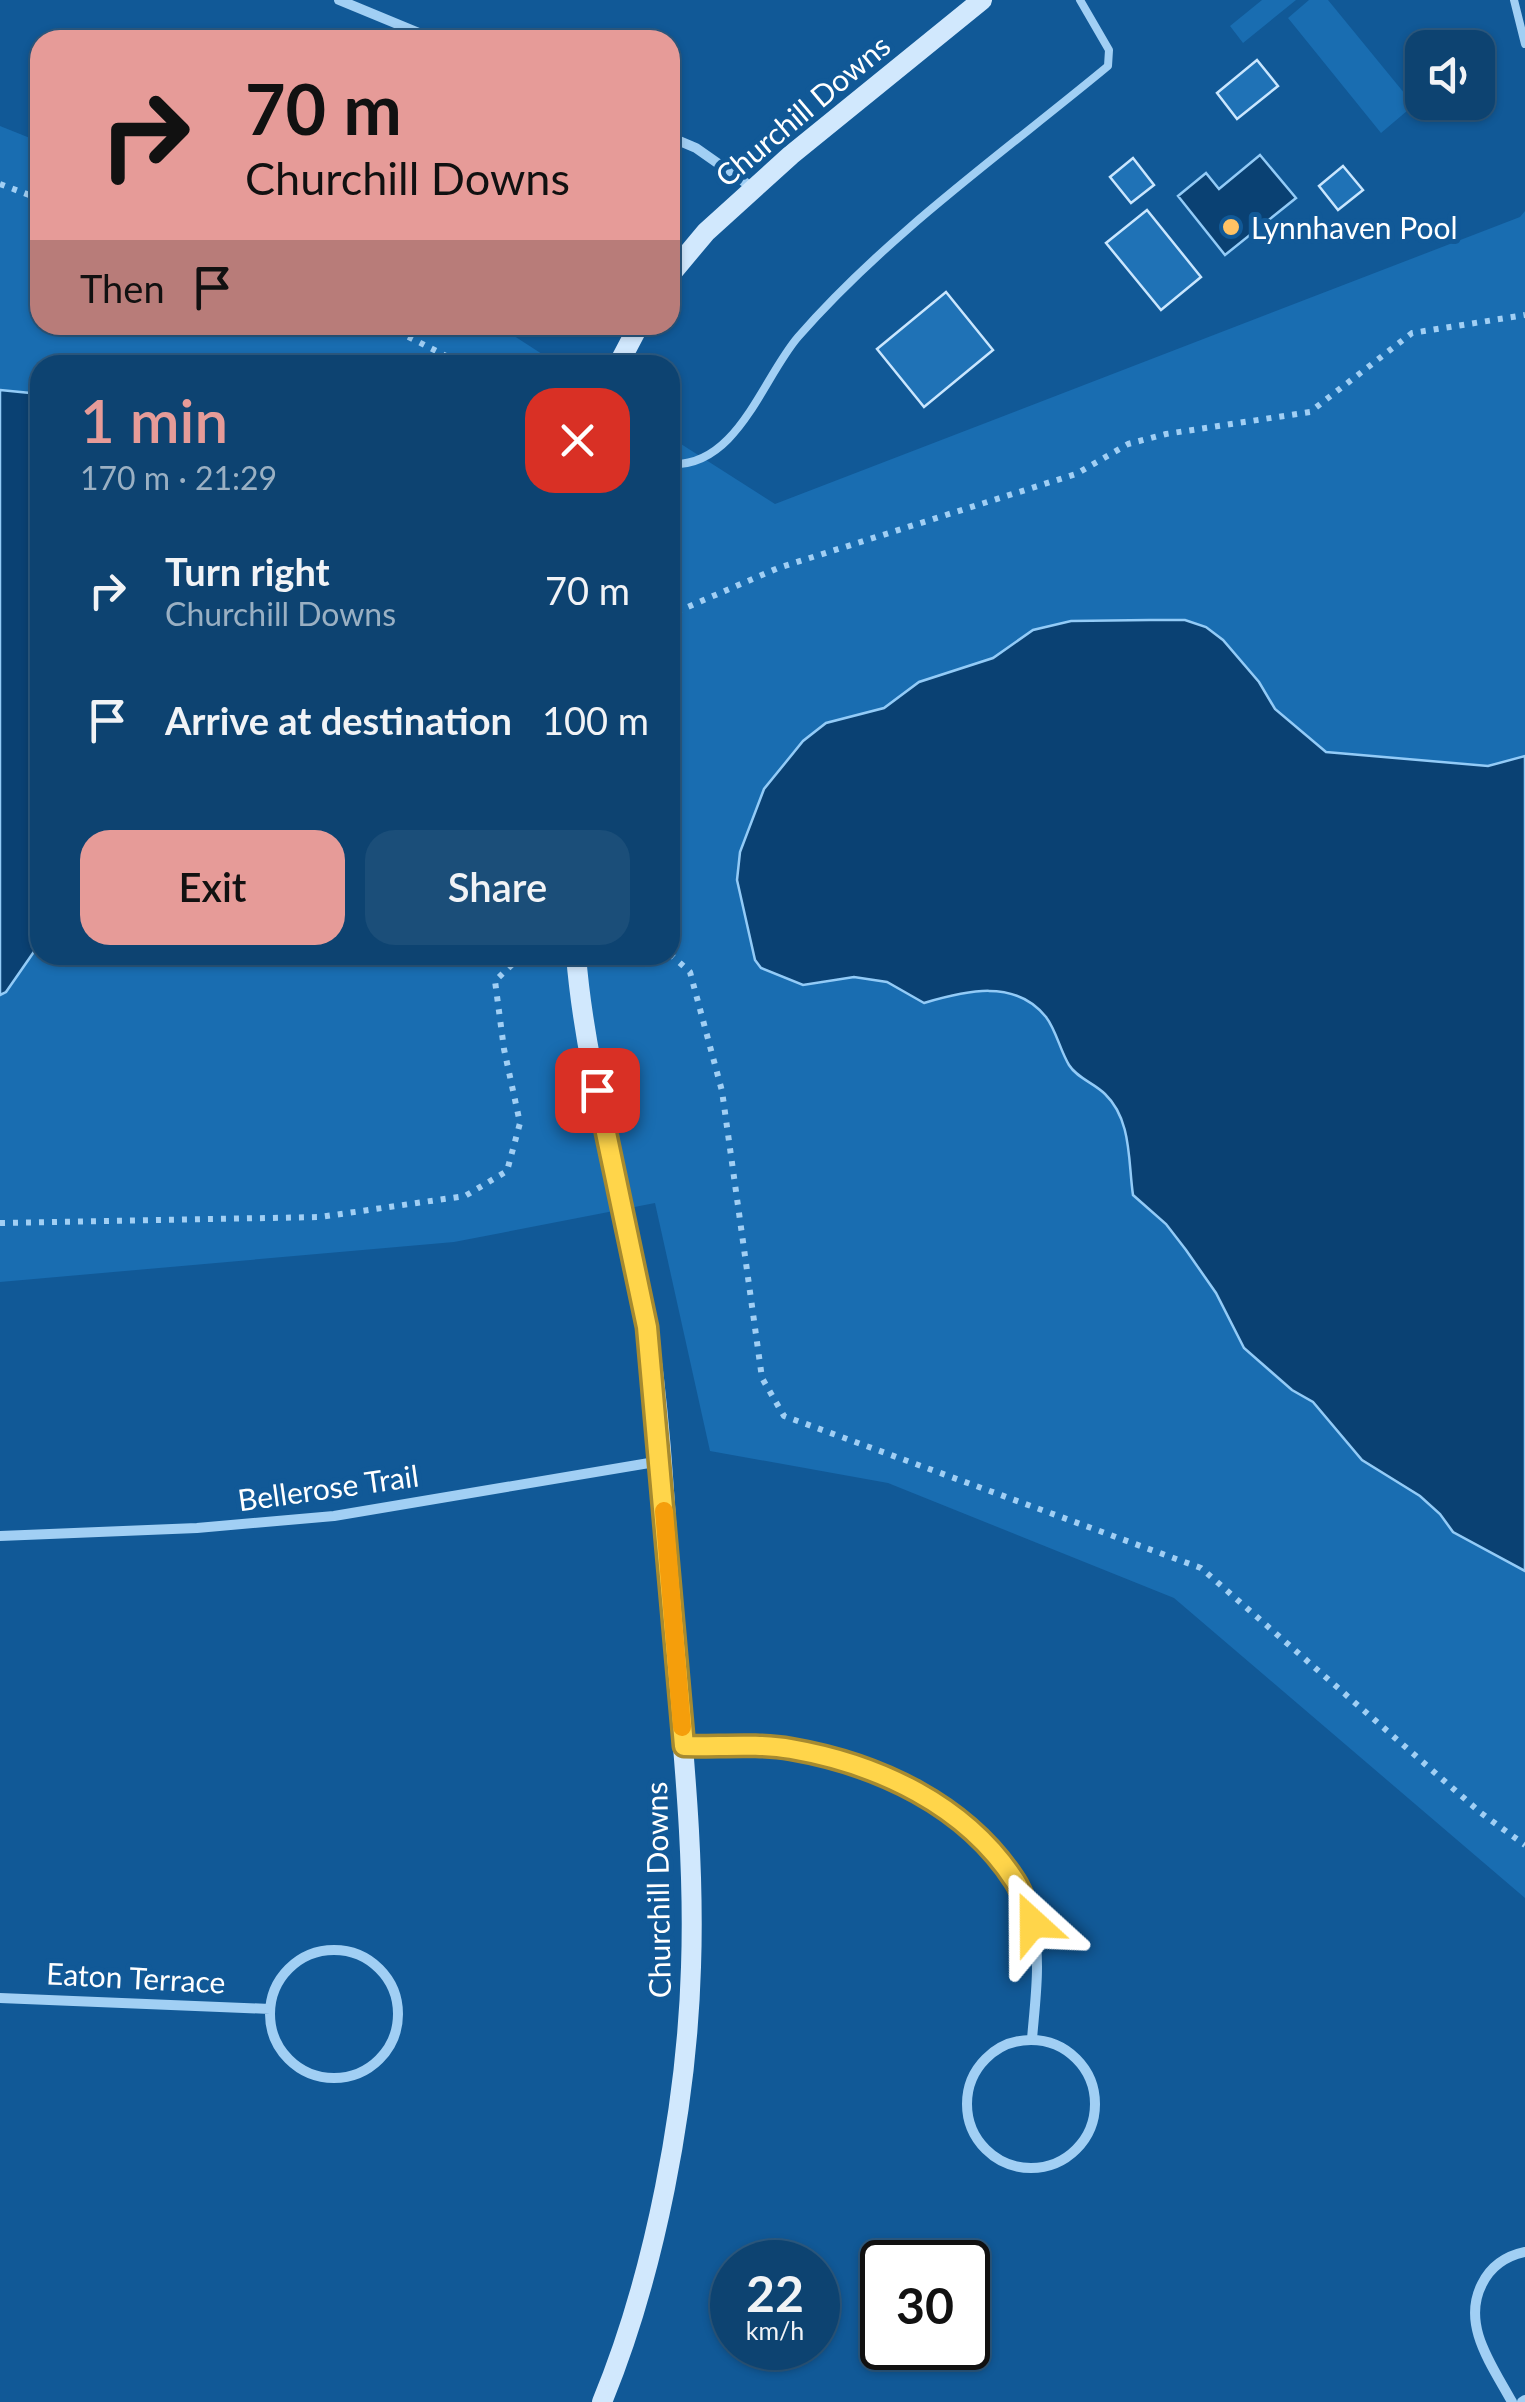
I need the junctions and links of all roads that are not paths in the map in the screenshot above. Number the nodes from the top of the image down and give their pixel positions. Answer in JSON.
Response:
{"nodes":[{"id":1,"x":339,"y":0,"type":"edge"},
{"id":2,"x":982,"y":0,"type":"edge"},
{"id":3,"x":1080,"y":0,"type":"edge"},
{"id":4,"x":1514,"y":0,"type":"edge"},
{"id":5,"x":412,"y":30,"type":"edge"},
{"id":6,"x":1525,"y":44,"type":"edge"},
{"id":7,"x":680,"y":141,"type":"edge"},
{"id":8,"x":753,"y":188,"type":"junction"},
{"id":9,"x":680,"y":263,"type":"edge"},
{"id":10,"x":680,"y":464,"type":"edge"},
{"id":11,"x":577,"y":965,"type":"edge"},
{"id":12,"x":660,"y":1461,"type":"junction"},
{"id":13,"x":0,"y":1536,"type":"edge"},
{"id":14,"x":684,"y":1746,"type":"junction"},
{"id":15,"x":0,"y":1998,"type":"edge"},
{"id":16,"x":270,"y":2009,"type":"junction"},
{"id":17,"x":1032,"y":2039,"type":"junction"},
{"id":18,"x":1525,"y":2252,"type":"edge"},
{"id":19,"x":602,"y":2402,"type":"edge"},
{"id":20,"x":1512,"y":2402,"type":"edge"}],
"edges":[{"from":1,"to":5,"type":"street"},
{"from":2,"to":8,"type":"street","name":"Churchill Downs"},
{"from":3,"to":10,"type":"lane"},
{"from":4,"to":6,"type":"lane"},
{"from":7,"to":8,"type":"street"},
{"from":8,"to":9,"type":"street","name":"Churchill Downs"},
{"from":11,"to":12,"type":"street","name":"Churchill Downs"},
{"from":12,"to":13,"type":"street","name":"Bellerose Trail"},
{"from":12,"to":14,"type":"street","name":"Churchill Downs"},
{"from":14,"to":17,"type":"street"},
{"from":14,"to":19,"type":"street","name":"Churchill Downs"},
{"from":15,"to":16,"type":"street","name":"Eaton Terrace"},
{"from":16,"to":16,"type":"street"},
{"from":17,"to":17,"type":"street"},
{"from":18,"to":20,"type":"street"}]}
